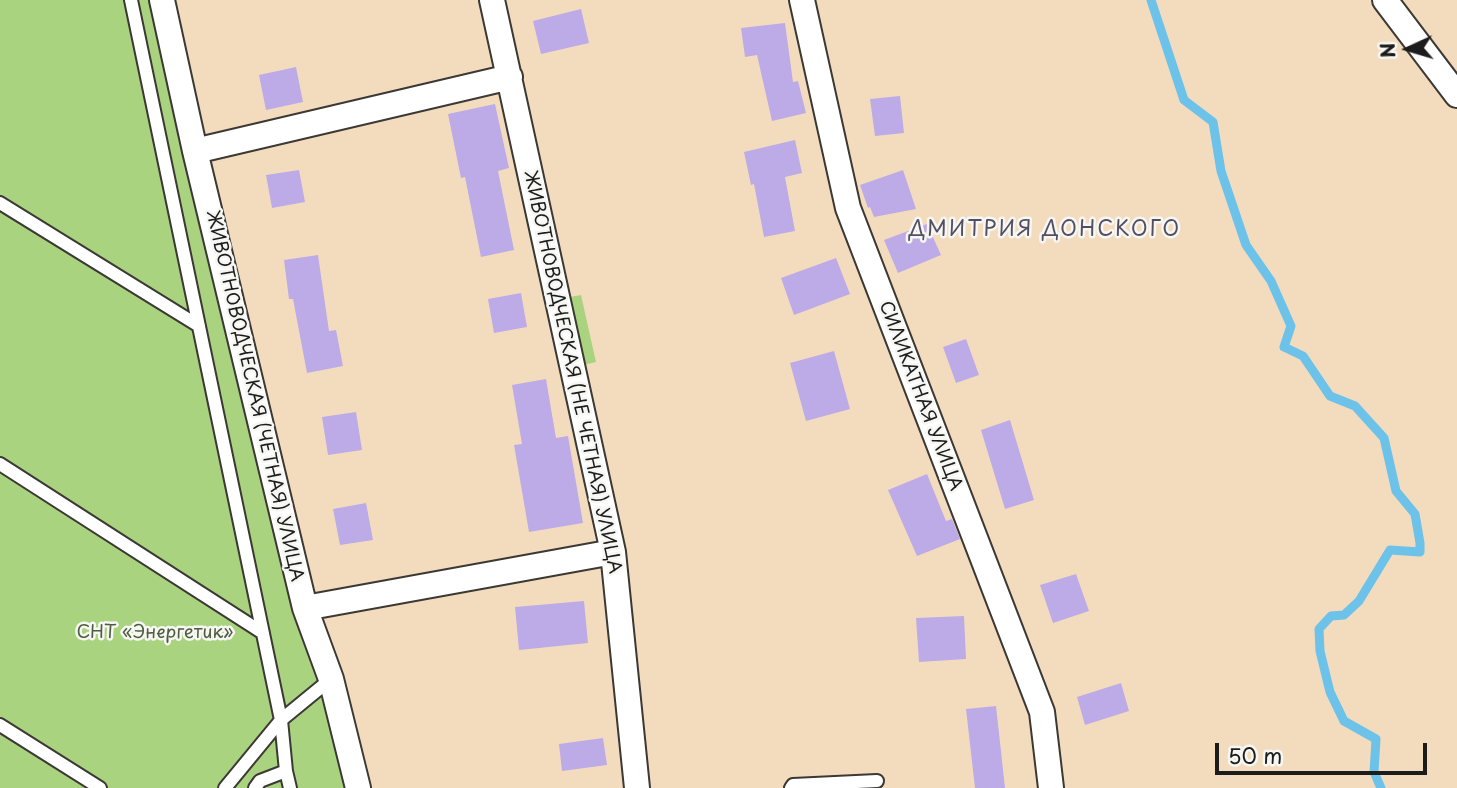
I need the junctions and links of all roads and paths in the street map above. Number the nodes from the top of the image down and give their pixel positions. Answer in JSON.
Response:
{"nodes":[{"id":1,"x":131,"y":0,"type":"edge"},
{"id":2,"x":162,"y":0,"type":"edge"},
{"id":3,"x":492,"y":0,"type":"edge"},
{"id":4,"x":802,"y":0,"type":"edge"},
{"id":5,"x":1385,"y":0,"type":"edge"},
{"id":6,"x":510,"y":77,"type":"junction"},
{"id":7,"x":1457,"y":95,"type":"edge"},
{"id":8,"x":195,"y":150,"type":"junction"},
{"id":9,"x":0,"y":203,"type":"edge"},
{"id":10,"x":199,"y":326,"type":"junction"},
{"id":11,"x":0,"y":464,"type":"edge"},
{"id":12,"x":613,"y":552,"type":"junction"},
{"id":13,"x":305,"y":608,"type":"junction"},
{"id":14,"x":263,"y":633,"type":"junction"},
{"id":15,"x":331,"y":679,"type":"junction"},
{"id":16,"x":281,"y":720,"type":"junction"},
{"id":17,"x":0,"y":725,"type":"edge"},
{"id":18,"x":286,"y":771,"type":"junction"},
{"id":19,"x":877,"y":782,"type":"dead end"},
{"id":20,"x":100,"y":788,"type":"edge"},
{"id":21,"x":225,"y":788,"type":"edge"},
{"id":22,"x":255,"y":788,"type":"edge"},
{"id":23,"x":290,"y":788,"type":"edge"},
{"id":24,"x":358,"y":788,"type":"edge"},
{"id":25,"x":637,"y":788,"type":"edge"},
{"id":26,"x":791,"y":788,"type":"edge"},
{"id":27,"x":1051,"y":788,"type":"edge"}],
"edges":[{"from":1,"to":10,"type":"lane"},
{"from":2,"to":8,"type":"street","name":"ЖИВОТНОВОДЧЕСКАЯ (ЧЕТНАЯ) УЛИЦА"},
{"from":3,"to":6,"type":"street","name":"ЖИВОТНОВОДЧЕСКАЯ (НЕ ЧЕТНАЯ) УЛИЦА"},
{"from":4,"to":27,"type":"street","name":"СИЛИКАТНАЯ УЛИЦА"},
{"from":5,"to":7,"type":"street"},
{"from":6,"to":8,"type":"street"},
{"from":6,"to":12,"type":"street","name":"ЖИВОТНОВОДЧЕСКАЯ (НЕ ЧЕТНАЯ) УЛИЦА"},
{"from":8,"to":13,"type":"street","name":"ЖИВОТНОВОДЧЕСКАЯ (ЧЕТНАЯ) УЛИЦА"},
{"from":9,"to":10,"type":"lane"},
{"from":10,"to":14,"type":"lane"},
{"from":11,"to":14,"type":"lane"},
{"from":12,"to":13,"type":"street"},
{"from":12,"to":25,"type":"street","name":"ЖИВОТНОВОДЧЕСКАЯ (НЕ ЧЕТНАЯ) УЛИЦА"},
{"from":13,"to":15,"type":"street","name":"ЖИВОТНОВОДЧЕСКАЯ (ЧЕТНАЯ) УЛИЦА"},
{"from":14,"to":16,"type":"lane"},
{"from":15,"to":16,"type":"lane"},
{"from":15,"to":24,"type":"street","name":"ЖИВОТНОВОДЧЕСКАЯ (ЧЕТНАЯ) УЛИЦА"},
{"from":16,"to":18,"type":"lane"},
{"from":16,"to":21,"type":"lane"},
{"from":17,"to":20,"type":"lane"},
{"from":18,"to":22,"type":"lane"},
{"from":18,"to":23,"type":"lane"},
{"from":19,"to":26,"type":"lane"}]}
